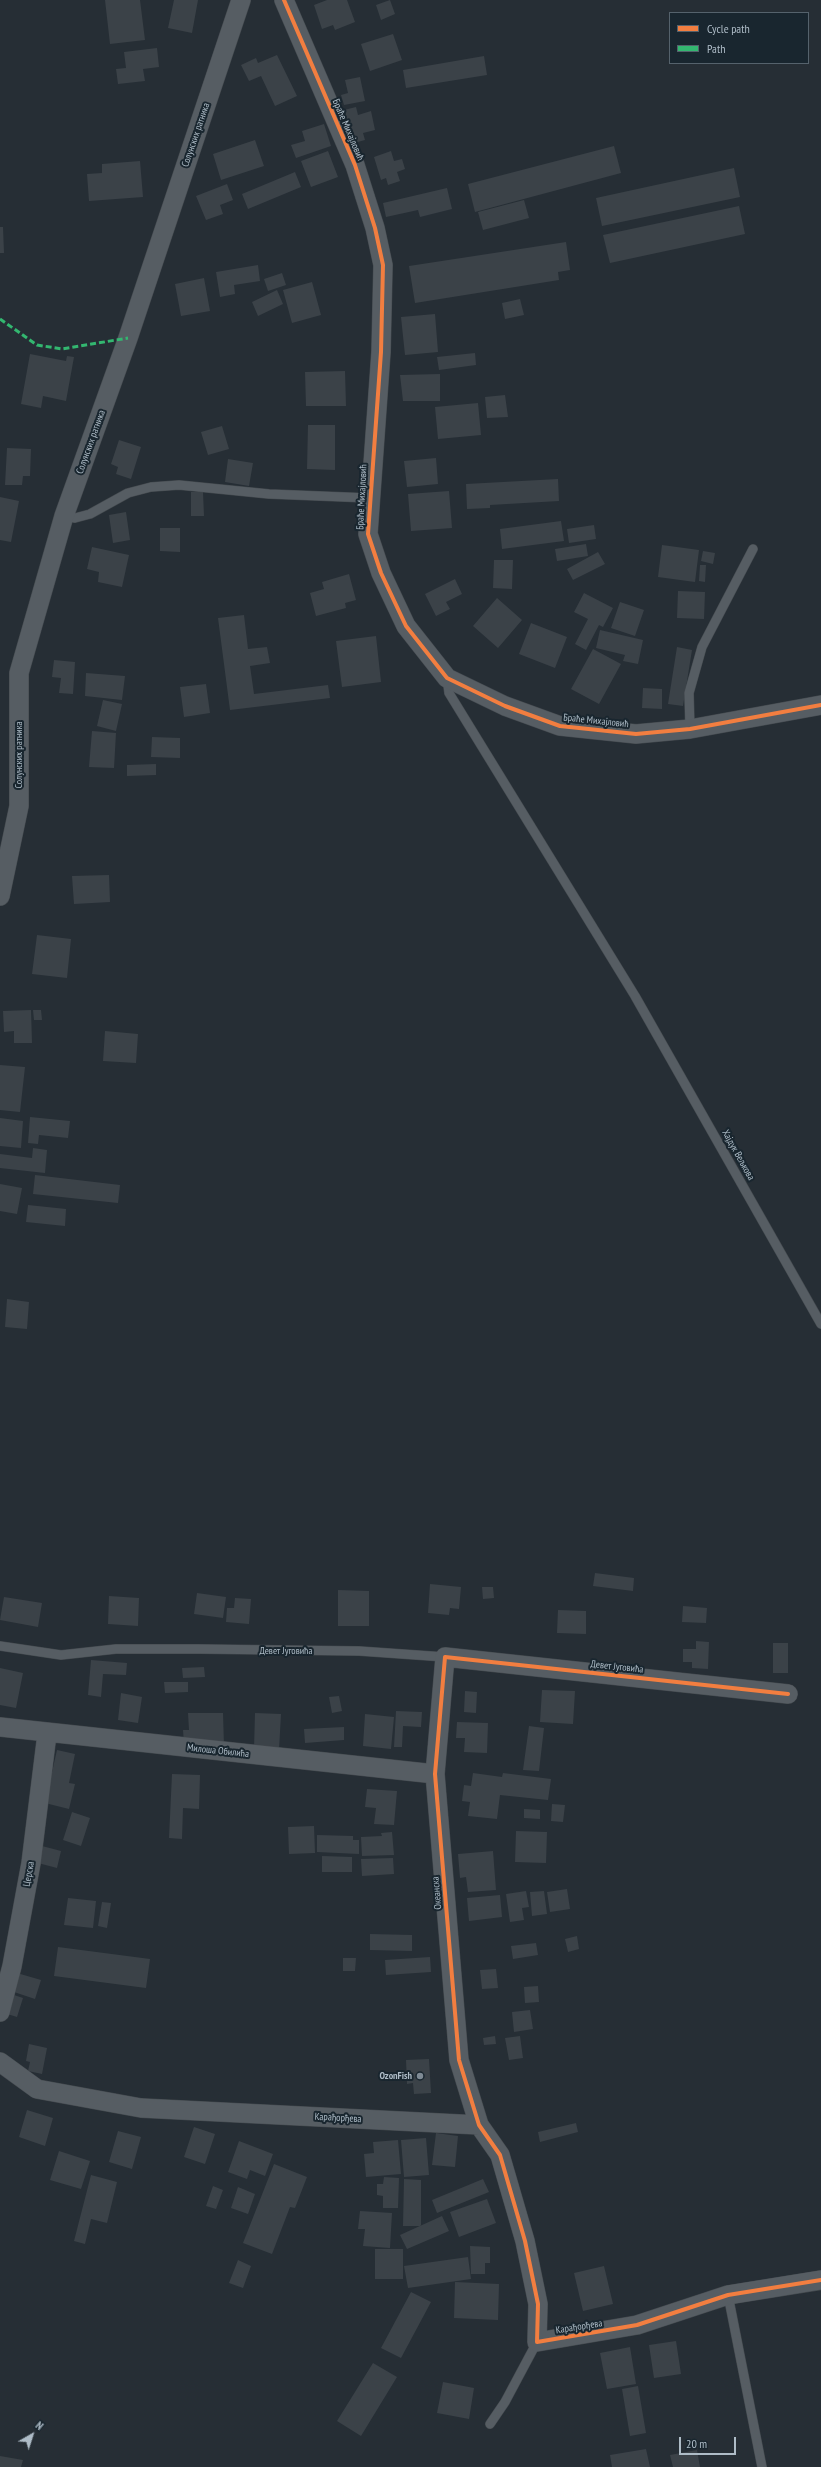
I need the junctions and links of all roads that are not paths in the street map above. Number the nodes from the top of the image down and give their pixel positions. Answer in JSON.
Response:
{"nodes":[{"id":1,"x":241,"y":0,"type":"edge"},
{"id":2,"x":284,"y":0,"type":"edge"},
{"id":3,"x":370,"y":498,"type":"junction"},
{"id":4,"x":64,"y":516,"type":"junction"},
{"id":5,"x":753,"y":549,"type":"dead end"},
{"id":6,"x":447,"y":678,"type":"junction"},
{"id":7,"x":821,"y":705,"type":"edge"},
{"id":8,"x":690,"y":729,"type":"junction"},
{"id":9,"x":0,"y":896,"type":"edge"},
{"id":10,"x":821,"y":1324,"type":"edge"},
{"id":11,"x":0,"y":1646,"type":"edge"},
{"id":12,"x":445,"y":1657,"type":"junction"},
{"id":13,"x":788,"y":1694,"type":"dead end"},
{"id":14,"x":0,"y":1727,"type":"edge"},
{"id":15,"x":47,"y":1734,"type":"junction"},
{"id":16,"x":435,"y":1774,"type":"junction"},
{"id":17,"x":0,"y":2012,"type":"edge"},
{"id":18,"x":0,"y":2062,"type":"edge"},
{"id":19,"x":479,"y":2125,"type":"junction"},
{"id":20,"x":821,"y":2280,"type":"edge"},
{"id":21,"x":728,"y":2295,"type":"junction"},
{"id":22,"x":537,"y":2342,"type":"junction"},
{"id":23,"x":490,"y":2424,"type":"dead end"},
{"id":24,"x":762,"y":2467,"type":"edge"}],
"edges":[{"from":1,"to":4,"type":"street","name":"Солунских ратника"},
{"from":2,"to":3,"type":"street","name":"Браће Михајловић"},
{"from":3,"to":4,"type":"lane"},
{"from":3,"to":6,"type":"street","name":"Браће Михајловић"},
{"from":4,"to":9,"type":"street","name":"Солунских ратника"},
{"from":5,"to":8,"type":"lane"},
{"from":6,"to":8,"type":"street","name":"Браће Михајловић"},
{"from":6,"to":10,"type":"lane","name":"Хајдук Вељкова"},
{"from":7,"to":8,"type":"street","name":"Браће Михајловић"},
{"from":11,"to":12,"type":"lane","name":"Девет Југовића"},
{"from":12,"to":13,"type":"street","name":"Девет Југовића"},
{"from":12,"to":16,"type":"street","name":"Океанска"},
{"from":14,"to":15,"type":"street","name":"Милоша Обилића"},
{"from":15,"to":16,"type":"street","name":"Милоша Обилића"},
{"from":15,"to":17,"type":"street","name":"Церска"},
{"from":16,"to":19,"type":"street","name":"Океанска"},
{"from":18,"to":19,"type":"street","name":"Карађорђева"},
{"from":19,"to":22,"type":"street"},
{"from":20,"to":21,"type":"street","name":"Карађорђева"},
{"from":21,"to":22,"type":"street","name":"Карађорђева"},
{"from":21,"to":24,"type":"lane"},
{"from":22,"to":23,"type":"lane"}]}
